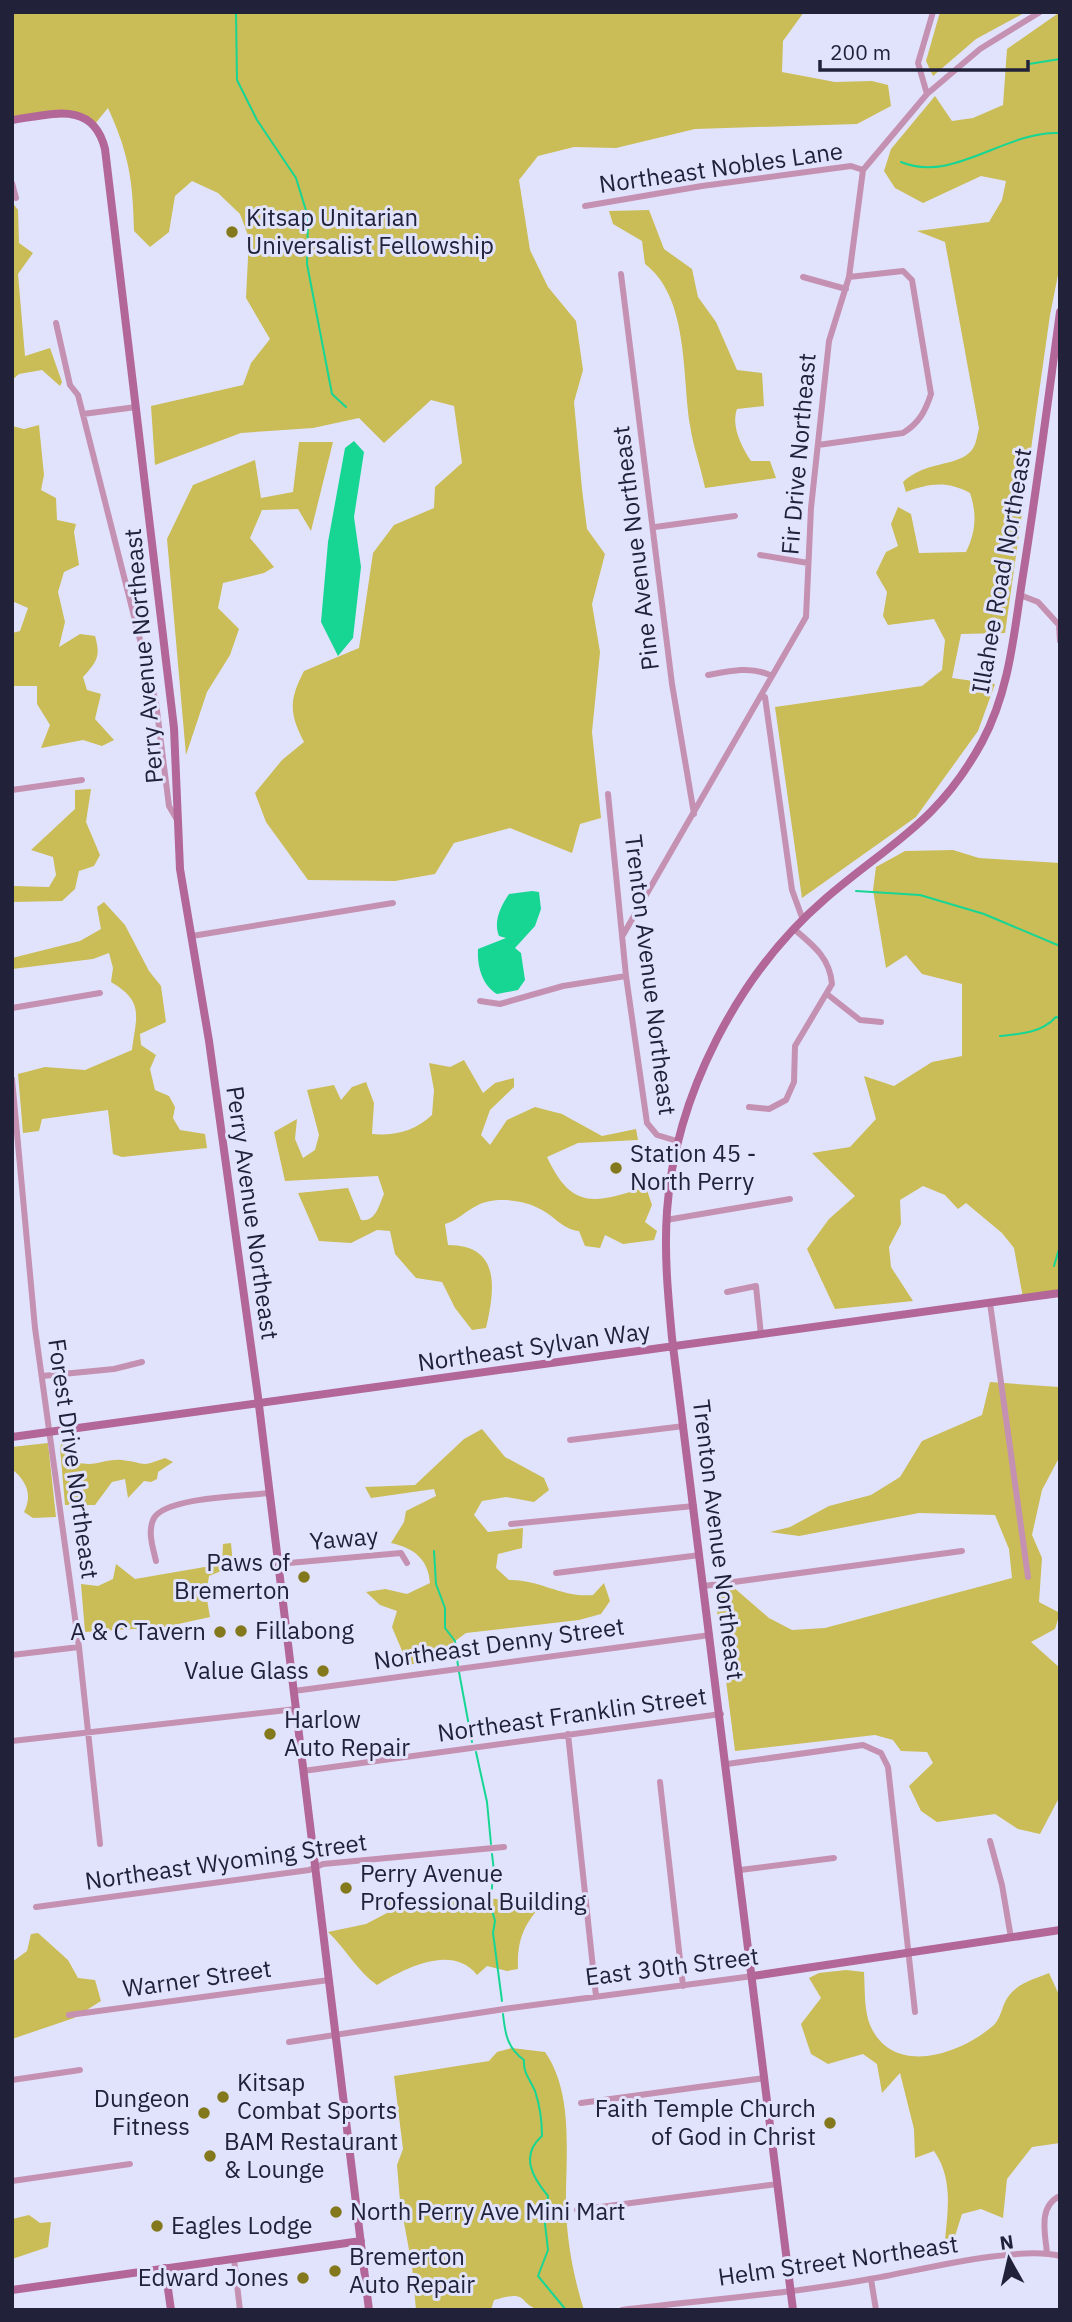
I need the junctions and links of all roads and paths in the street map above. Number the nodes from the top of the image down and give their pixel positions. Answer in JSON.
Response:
{"nodes":[{"id":1,"x":933,"y":12,"type":"edge"},
{"id":2,"x":1040,"y":12,"type":"edge"},
{"id":3,"x":927,"y":94,"type":"junction"},
{"id":4,"x":12,"y":120,"type":"edge"},
{"id":5,"x":863,"y":170,"type":"junction"},
{"id":6,"x":12,"y":183,"type":"edge"},
{"id":7,"x":16,"y":198,"type":"dead end"},
{"id":8,"x":585,"y":206,"type":"dead end"},
{"id":9,"x":621,"y":274,"type":"dead end"},
{"id":10,"x":803,"y":277,"type":"dead end"},
{"id":11,"x":849,"y":277,"type":"junction"},
{"id":12,"x":846,"y":289,"type":"junction"},
{"id":13,"x":1060,"y":312,"type":"edge"},
{"id":14,"x":56,"y":324,"type":"dead end"},
{"id":15,"x":1056,"y":368,"type":"edge"},
{"id":16,"x":136,"y":407,"type":"junction"},
{"id":17,"x":83,"y":414,"type":"junction"},
{"id":18,"x":818,"y":445,"type":"junction"},
{"id":19,"x":735,"y":516,"type":"dead end"},
{"id":20,"x":654,"y":527,"type":"junction"},
{"id":21,"x":760,"y":555,"type":"dead end"},
{"id":22,"x":808,"y":563,"type":"junction"},
{"id":23,"x":1020,"y":595,"type":"junction"},
{"id":24,"x":1059,"y":624,"type":"edge"},
{"id":25,"x":1060,"y":641,"type":"edge"},
{"id":26,"x":708,"y":675,"type":"dead end"},
{"id":27,"x":770,"y":675,"type":"junction"},
{"id":28,"x":765,"y":697,"type":"dead end"},
{"id":29,"x":82,"y":780,"type":"dead end"},
{"id":30,"x":12,"y":790,"type":"edge"},
{"id":31,"x":608,"y":794,"type":"dead end"},
{"id":32,"x":694,"y":816,"type":"junction"},
{"id":33,"x":176,"y":818,"type":"junction"},
{"id":34,"x":393,"y":903,"type":"dead end"},
{"id":35,"x":803,"y":920,"type":"junction"},
{"id":36,"x":794,"y":929,"type":"junction"},
{"id":37,"x":623,"y":935,"type":"junction"},
{"id":38,"x":192,"y":936,"type":"junction"},
{"id":39,"x":626,"y":976,"type":"junction"},
{"id":40,"x":100,"y":993,"type":"dead end"},
{"id":41,"x":827,"y":994,"type":"junction"},
{"id":42,"x":480,"y":1001,"type":"dead end"},
{"id":43,"x":12,"y":1008,"type":"edge"},
{"id":44,"x":881,"y":1022,"type":"dead end"},
{"id":45,"x":789,"y":1036,"type":"dead end"},
{"id":46,"x":798,"y":1042,"type":"junction"},
{"id":47,"x":12,"y":1079,"type":"edge"},
{"id":48,"x":749,"y":1107,"type":"dead end"},
{"id":49,"x":677,"y":1141,"type":"junction"},
{"id":50,"x":790,"y":1199,"type":"dead end"},
{"id":51,"x":666,"y":1220,"type":"junction"},
{"id":52,"x":727,"y":1292,"type":"dead end"},
{"id":53,"x":1060,"y":1293,"type":"edge"},
{"id":54,"x":990,"y":1303,"type":"junction"},
{"id":55,"x":761,"y":1335,"type":"junction"},
{"id":56,"x":674,"y":1347,"type":"junction"},
{"id":57,"x":142,"y":1362,"type":"dead end"},
{"id":58,"x":41,"y":1376,"type":"junction"},
{"id":59,"x":259,"y":1405,"type":"junction"},
{"id":60,"x":684,"y":1426,"type":"junction"},
{"id":61,"x":51,"y":1432,"type":"junction"},
{"id":62,"x":12,"y":1437,"type":"edge"},
{"id":63,"x":570,"y":1440,"type":"dead end"},
{"id":64,"x":270,"y":1493,"type":"junction"},
{"id":65,"x":694,"y":1506,"type":"junction"},
{"id":66,"x":511,"y":1524,"type":"dead end"},
{"id":67,"x":962,"y":1551,"type":"dead end"},
{"id":68,"x":700,"y":1555,"type":"junction"},
{"id":69,"x":156,"y":1561,"type":"dead end"},
{"id":70,"x":407,"y":1563,"type":"dead end"},
{"id":71,"x":278,"y":1564,"type":"junction"},
{"id":72,"x":556,"y":1573,"type":"dead end"},
{"id":73,"x":1028,"y":1577,"type":"dead end"},
{"id":74,"x":704,"y":1586,"type":"junction"},
{"id":75,"x":710,"y":1636,"type":"junction"},
{"id":76,"x":79,"y":1647,"type":"junction"},
{"id":77,"x":12,"y":1655,"type":"edge"},
{"id":78,"x":294,"y":1691,"type":"junction"},
{"id":79,"x":296,"y":1709,"type":"junction"},
{"id":80,"x":721,"y":1714,"type":"junction"},
{"id":81,"x":88,"y":1731,"type":"junction"},
{"id":82,"x":568,"y":1734,"type":"junction"},
{"id":83,"x":12,"y":1741,"type":"edge"},
{"id":84,"x":727,"y":1764,"type":"junction"},
{"id":85,"x":303,"y":1772,"type":"junction"},
{"id":86,"x":660,"y":1782,"type":"dead end"},
{"id":87,"x":990,"y":1841,"type":"dead end"},
{"id":88,"x":100,"y":1844,"type":"dead end"},
{"id":89,"x":504,"y":1847,"type":"dead end"},
{"id":90,"x":834,"y":1858,"type":"dead end"},
{"id":91,"x":314,"y":1867,"type":"junction"},
{"id":92,"x":740,"y":1870,"type":"junction"},
{"id":93,"x":36,"y":1907,"type":"dead end"},
{"id":94,"x":1060,"y":1930,"type":"edge"},
{"id":95,"x":1011,"y":1938,"type":"junction"},
{"id":96,"x":910,"y":1952,"type":"junction"},
{"id":97,"x":753,"y":1976,"type":"junction"},
{"id":98,"x":329,"y":1980,"type":"junction"},
{"id":99,"x":683,"y":1986,"type":"junction"},
{"id":100,"x":596,"y":1996,"type":"junction"},
{"id":101,"x":915,"y":2012,"type":"dead end"},
{"id":102,"x":69,"y":2015,"type":"dead end"},
{"id":103,"x":336,"y":2036,"type":"junction"},
{"id":104,"x":289,"y":2042,"type":"dead end"},
{"id":105,"x":80,"y":2070,"type":"dead end"},
{"id":106,"x":765,"y":2078,"type":"junction"},
{"id":107,"x":12,"y":2080,"type":"edge"},
{"id":108,"x":581,"y":2103,"type":"dead end"},
{"id":109,"x":130,"y":2164,"type":"dead end"},
{"id":110,"x":12,"y":2181,"type":"edge"},
{"id":111,"x":778,"y":2184,"type":"junction"},
{"id":112,"x":1060,"y":2196,"type":"edge"},
{"id":113,"x":578,"y":2210,"type":"dead end"},
{"id":114,"x":361,"y":2241,"type":"junction"},
{"id":115,"x":1047,"y":2253,"type":"junction"},
{"id":116,"x":1060,"y":2256,"type":"edge"},
{"id":117,"x":234,"y":2259,"type":"junction"},
{"id":118,"x":165,"y":2268,"type":"junction"},
{"id":119,"x":871,"y":2279,"type":"junction"},
{"id":120,"x":12,"y":2290,"type":"edge"},
{"id":121,"x":791,"y":2290,"type":"junction"},
{"id":122,"x":171,"y":2310,"type":"edge"},
{"id":123,"x":240,"y":2310,"type":"edge"},
{"id":124,"x":369,"y":2310,"type":"edge"},
{"id":125,"x":622,"y":2310,"type":"edge"},
{"id":126,"x":793,"y":2310,"type":"edge"},
{"id":127,"x":876,"y":2310,"type":"edge"}],
"edges":[{"from":1,"to":3,"type":"street"},
{"from":2,"to":3,"type":"street"},
{"from":3,"to":5,"type":"street"},
{"from":4,"to":16,"type":"main road","name":"Perry Avenue Northeast"},
{"from":5,"to":8,"type":"street","name":"Northeast Nobles Lane"},
{"from":5,"to":11,"type":"street","name":"Fir Drive Northeast"},
{"from":6,"to":7,"type":"street"},
{"from":9,"to":20,"type":"street","name":"Pine Avenue Northeast"},
{"from":10,"to":12,"type":"street"},
{"from":11,"to":12,"type":"street","name":"Fir Drive Northeast"},
{"from":11,"to":18,"type":"street"},
{"from":12,"to":18,"type":"street","name":"Fir Drive Northeast"},
{"from":13,"to":15,"type":"main road","name":"Illahee Road Northeast"},
{"from":14,"to":17,"type":"street"},
{"from":15,"to":23,"type":"main road","name":"Illahee Road Northeast"},
{"from":16,"to":17,"type":"street"},
{"from":16,"to":33,"type":"main road","name":"Perry Avenue Northeast"},
{"from":17,"to":33,"type":"street"},
{"from":18,"to":22,"type":"street","name":"Fir Drive Northeast"},
{"from":19,"to":20,"type":"street"},
{"from":20,"to":32,"type":"street","name":"Pine Avenue Northeast"},
{"from":21,"to":22,"type":"street"},
{"from":22,"to":27,"type":"street","name":"Fir Drive Northeast"},
{"from":23,"to":24,"type":"street"},
{"from":23,"to":35,"type":"main road","name":"Illahee Road Northeast"},
{"from":24,"to":25,"type":"street"},
{"from":26,"to":27,"type":"street"},
{"from":27,"to":32,"type":"street","name":"Fir Drive Northeast"},
{"from":28,"to":35,"type":"street"},
{"from":29,"to":30,"type":"street"},
{"from":31,"to":37,"type":"street","name":"Trenton Avenue Northeast"},
{"from":32,"to":37,"type":"street","name":"Fir Drive Northeast"},
{"from":33,"to":38,"type":"main road","name":"Perry Avenue Northeast"},
{"from":34,"to":38,"type":"street"},
{"from":35,"to":36,"type":"main road","name":"Illahee Road Northeast"},
{"from":36,"to":41,"type":"street"},
{"from":36,"to":49,"type":"main road","name":"Illahee Road Northeast"},
{"from":37,"to":39,"type":"street","name":"Trenton Avenue Northeast"},
{"from":38,"to":59,"type":"main road","name":"Perry Avenue Northeast"},
{"from":39,"to":42,"type":"street"},
{"from":39,"to":49,"type":"street","name":"Trenton Avenue Northeast"},
{"from":40,"to":43,"type":"street"},
{"from":41,"to":44,"type":"street"},
{"from":41,"to":46,"type":"street"},
{"from":45,"to":46,"type":"street"},
{"from":46,"to":48,"type":"street"},
{"from":47,"to":58,"type":"street","name":"Forest Drive Northeast"},
{"from":49,"to":51,"type":"main road","name":"Trenton Avenue Northeast"},
{"from":50,"to":51,"type":"street"},
{"from":51,"to":56,"type":"main road","name":"Trenton Avenue Northeast"},
{"from":52,"to":55,"type":"street"},
{"from":53,"to":54,"type":"main road","name":"Northeast Sylvan Way"},
{"from":54,"to":55,"type":"main road","name":"Northeast Sylvan Way"},
{"from":54,"to":73,"type":"street"},
{"from":55,"to":56,"type":"main road","name":"Northeast Sylvan Way"},
{"from":56,"to":59,"type":"main road","name":"Northeast Sylvan Way"},
{"from":56,"to":60,"type":"main road","name":"Trenton Avenue Northeast"},
{"from":57,"to":58,"type":"street"},
{"from":58,"to":61,"type":"street","name":"Forest Drive Northeast"},
{"from":59,"to":61,"type":"main road","name":"Northeast Sylvan Way"},
{"from":59,"to":64,"type":"main road","name":"Perry Avenue Northeast"},
{"from":60,"to":63,"type":"street"},
{"from":60,"to":65,"type":"main road","name":"Trenton Avenue Northeast"},
{"from":61,"to":62,"type":"main road","name":"Northeast Sylvan Way"},
{"from":61,"to":76,"type":"street","name":"Forest Drive Northeast"},
{"from":64,"to":69,"type":"street"},
{"from":64,"to":71,"type":"main road","name":"Perry Avenue Northeast"},
{"from":65,"to":66,"type":"street"},
{"from":65,"to":68,"type":"main road","name":"Trenton Avenue Northeast"},
{"from":67,"to":74,"type":"street"},
{"from":68,"to":72,"type":"street"},
{"from":68,"to":74,"type":"main road","name":"Trenton Avenue Northeast"},
{"from":70,"to":71,"type":"street","name":"Yaway"},
{"from":71,"to":78,"type":"main road","name":"Perry Avenue Northeast"},
{"from":74,"to":75,"type":"main road","name":"Trenton Avenue Northeast"},
{"from":75,"to":78,"type":"street","name":"Northeast Denny Street"},
{"from":75,"to":80,"type":"main road","name":"Trenton Avenue Northeast"},
{"from":76,"to":77,"type":"street"},
{"from":76,"to":81,"type":"street","name":"Forest Drive Northeast"},
{"from":78,"to":79,"type":"main road","name":"Perry Avenue Northeast"},
{"from":79,"to":81,"type":"street"},
{"from":79,"to":85,"type":"main road","name":"Perry Avenue Northeast"},
{"from":80,"to":82,"type":"street","name":"Northeast Franklin Street"},
{"from":80,"to":84,"type":"main road","name":"Trenton Avenue Northeast"},
{"from":81,"to":83,"type":"street"},
{"from":81,"to":88,"type":"street","name":"Forest Drive Northeast"},
{"from":82,"to":85,"type":"street","name":"Northeast Franklin Street"},
{"from":82,"to":100,"type":"street"},
{"from":84,"to":92,"type":"main road","name":"Trenton Avenue Northeast"},
{"from":84,"to":96,"type":"street"},
{"from":85,"to":91,"type":"main road","name":"Perry Avenue Northeast"},
{"from":86,"to":99,"type":"street"},
{"from":87,"to":95,"type":"street"},
{"from":89,"to":91,"type":"street","name":"Northeast Wyoming Street"},
{"from":90,"to":92,"type":"street"},
{"from":91,"to":93,"type":"street","name":"Northeast Wyoming Street"},
{"from":91,"to":98,"type":"main road","name":"Perry Avenue Northeast"},
{"from":92,"to":97,"type":"main road","name":"Trenton Avenue Northeast"},
{"from":94,"to":95,"type":"main road","name":"East 30th Street"},
{"from":95,"to":96,"type":"main road","name":"East 30th Street"},
{"from":96,"to":97,"type":"main road","name":"East 30th Street"},
{"from":96,"to":101,"type":"street"},
{"from":97,"to":99,"type":"street","name":"East 30th Street"},
{"from":97,"to":106,"type":"main road","name":"Trenton Avenue Northeast"},
{"from":98,"to":102,"type":"street","name":"Warner Street"},
{"from":98,"to":103,"type":"main road","name":"Perry Avenue Northeast"},
{"from":99,"to":100,"type":"street","name":"East 30th Street"},
{"from":100,"to":103,"type":"street","name":"East 30th Street"},
{"from":103,"to":104,"type":"street","name":"East 30th Street"},
{"from":103,"to":114,"type":"main road","name":"Perry Avenue Northeast"},
{"from":105,"to":107,"type":"street"},
{"from":106,"to":108,"type":"street"},
{"from":106,"to":111,"type":"main road","name":"Trenton Avenue Northeast"},
{"from":109,"to":110,"type":"street"},
{"from":111,"to":113,"type":"street"},
{"from":111,"to":121,"type":"main road","name":"Trenton Avenue Northeast"},
{"from":112,"to":115,"type":"street"},
{"from":114,"to":117,"type":"main road"},
{"from":114,"to":124,"type":"main road","name":"Perry Avenue Northeast"},
{"from":115,"to":116,"type":"street","name":"Helm Street Northeast"},
{"from":115,"to":119,"type":"street","name":"Helm Street Northeast"},
{"from":117,"to":118,"type":"main road"},
{"from":117,"to":123,"type":"street"},
{"from":118,"to":120,"type":"main road"},
{"from":118,"to":122,"type":"main road"},
{"from":119,"to":121,"type":"street","name":"Helm Street Northeast"},
{"from":119,"to":127,"type":"street"},
{"from":121,"to":125,"type":"street","name":"Helm Street Northeast"},
{"from":121,"to":126,"type":"main road","name":"Trenton Avenue Northeast"}]}
